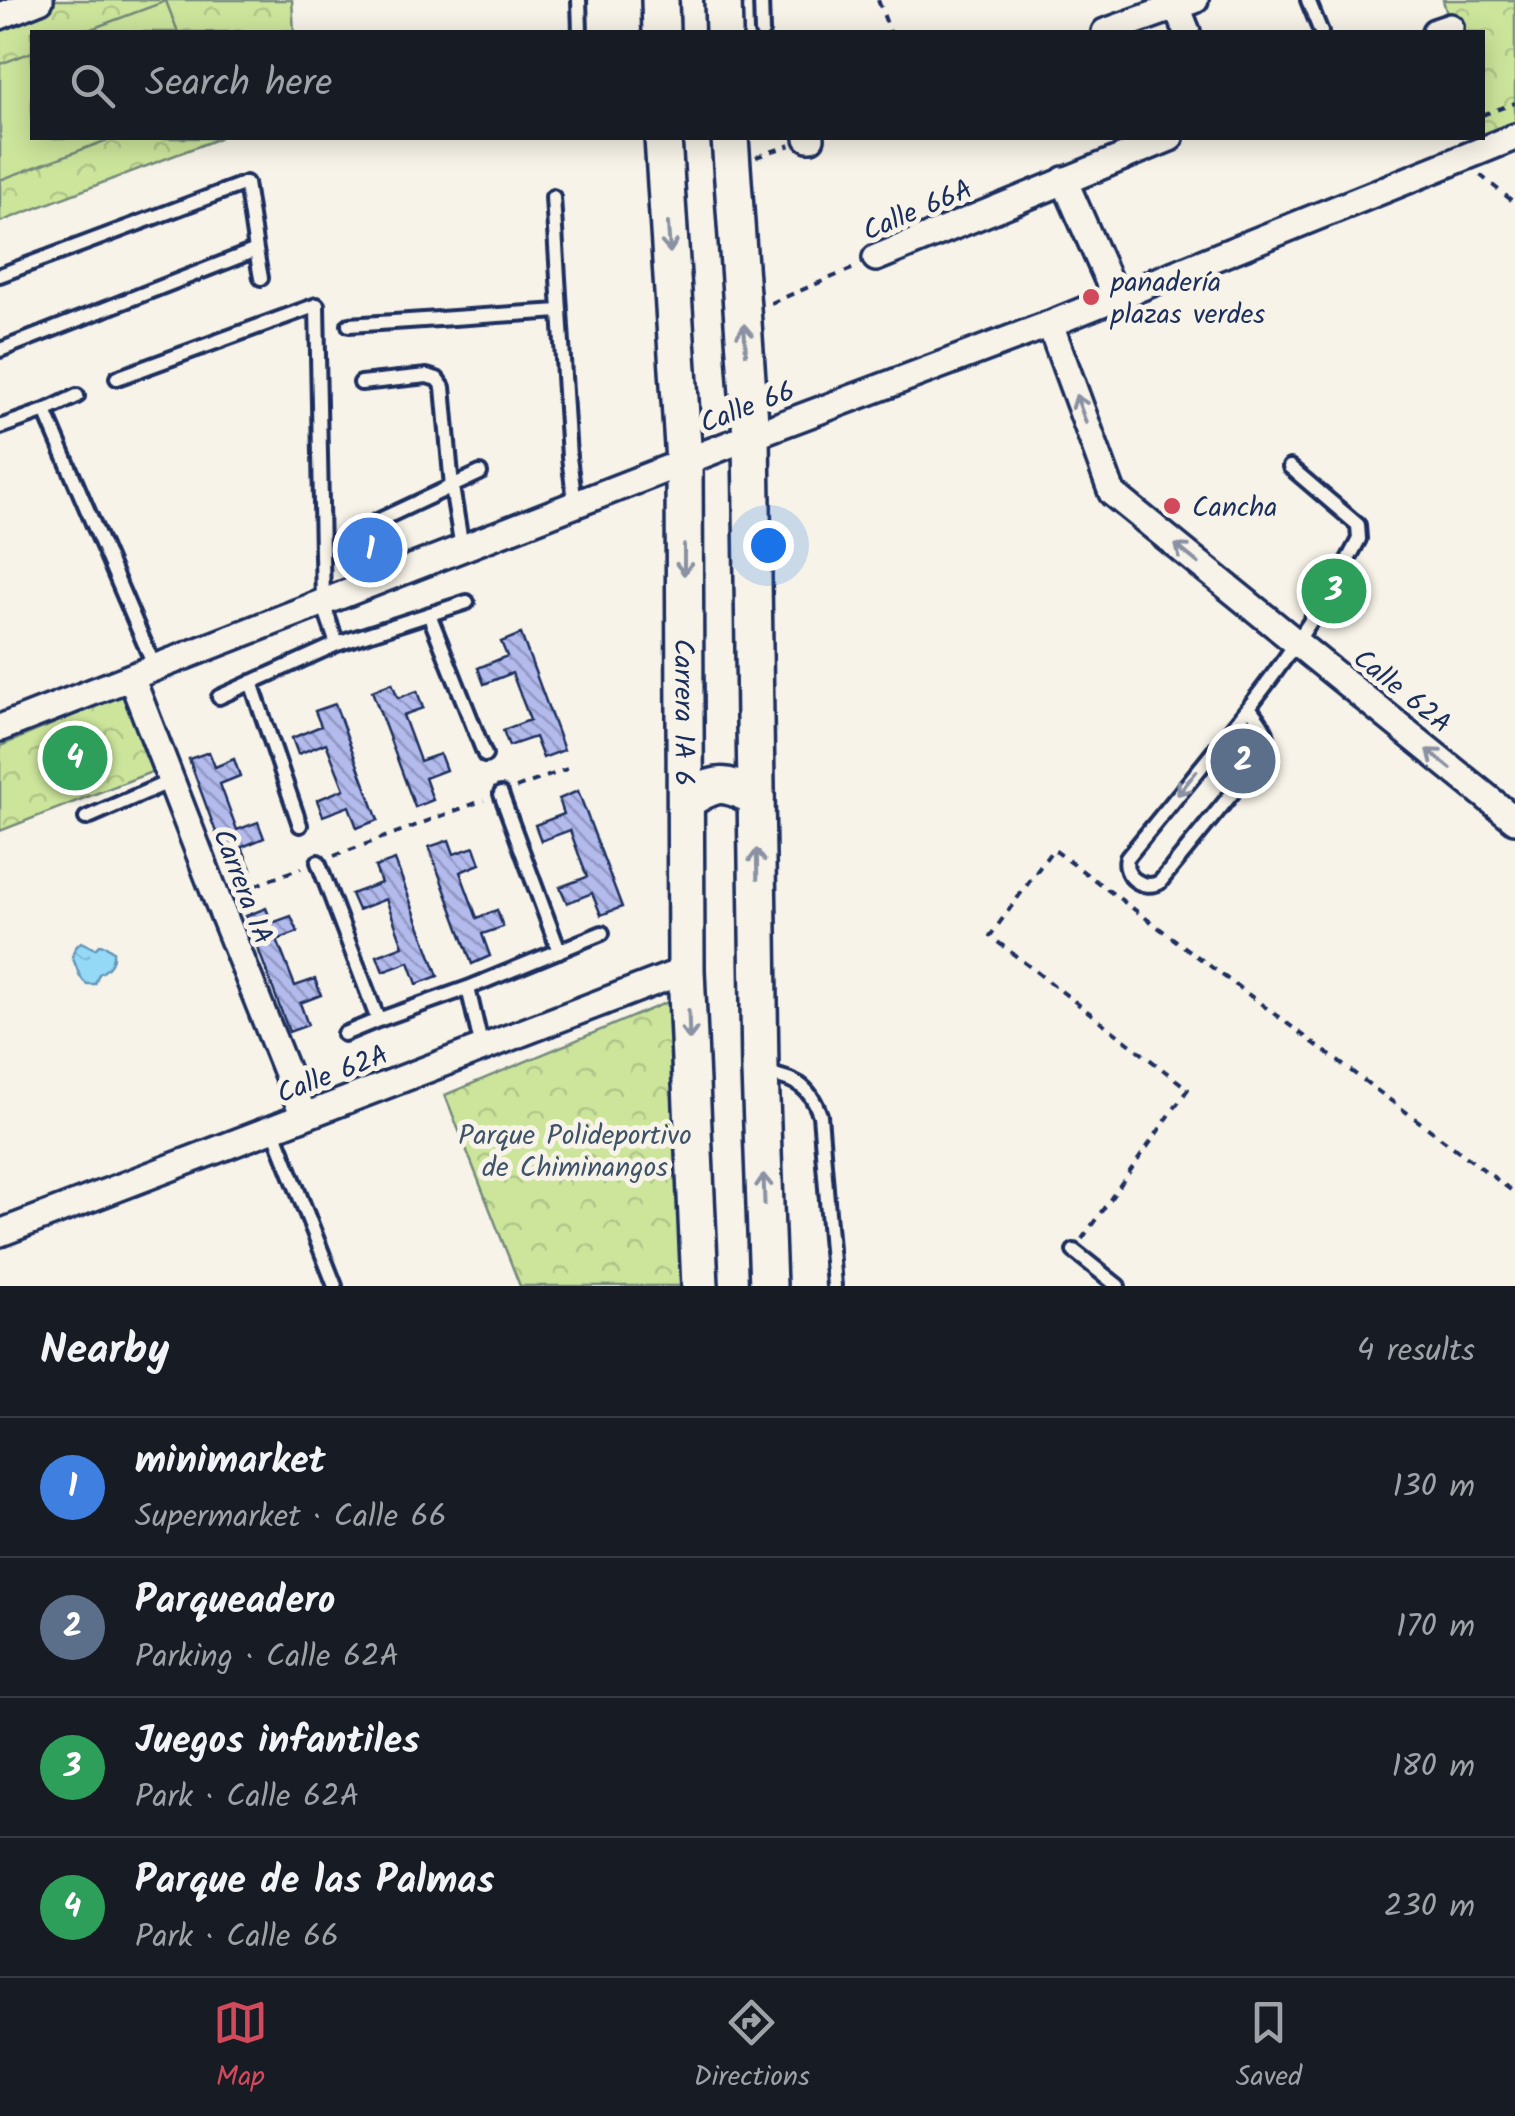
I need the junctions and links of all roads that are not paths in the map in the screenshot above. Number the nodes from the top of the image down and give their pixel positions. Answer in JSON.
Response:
{"nodes":[{"id":1,"x":40,"y":0,"type":"edge"},
{"id":2,"x":579,"y":0,"type":"edge"},
{"id":3,"x":660,"y":0,"type":"edge"},
{"id":4,"x":722,"y":0,"type":"edge"},
{"id":5,"x":761,"y":0,"type":"edge"},
{"id":6,"x":1308,"y":0,"type":"edge"},
{"id":7,"x":1186,"y":3,"type":"edge"},
{"id":8,"x":0,"y":16,"type":"edge"},
{"id":9,"x":580,"y":30,"type":"edge"},
{"id":10,"x":660,"y":30,"type":"edge"},
{"id":11,"x":724,"y":30,"type":"edge"},
{"id":12,"x":762,"y":30,"type":"edge"},
{"id":13,"x":1110,"y":30,"type":"edge"},
{"id":14,"x":1187,"y":30,"type":"edge"},
{"id":15,"x":1320,"y":30,"type":"edge"},
{"id":16,"x":1515,"y":137,"type":"edge"},
{"id":17,"x":663,"y":140,"type":"edge"},
{"id":18,"x":1165,"y":140,"type":"edge"},
{"id":19,"x":731,"y":152,"type":"edge"},
{"id":20,"x":1064,"y":180,"type":"junction"},
{"id":21,"x":553,"y":198,"type":"dead end"},
{"id":22,"x":256,"y":250,"type":"junction"},
{"id":23,"x":876,"y":258,"type":"road end"},
{"id":24,"x":0,"y":275,"type":"edge"},
{"id":25,"x":260,"y":278,"type":"dead end"},
{"id":26,"x":1116,"y":298,"type":"junction"},
{"id":27,"x":559,"y":311,"type":"junction"},
{"id":28,"x":1050,"y":324,"type":"junction"},
{"id":29,"x":349,"y":325,"type":"dead end"},
{"id":30,"x":0,"y":350,"type":"edge"},
{"id":31,"x":117,"y":378,"type":"dead end"},
{"id":32,"x":361,"y":383,"type":"dead end"},
{"id":33,"x":77,"y":396,"type":"dead end"},
{"id":34,"x":45,"y":411,"type":"junction"},
{"id":35,"x":0,"y":428,"type":"edge"},
{"id":36,"x":751,"y":436,"type":"junction"},
{"id":37,"x":684,"y":462,"type":"junction"},
{"id":38,"x":1290,"y":467,"type":"dead end"},
{"id":39,"x":480,"y":473,"type":"dead end"},
{"id":40,"x":452,"y":487,"type":"junction"},
{"id":41,"x":575,"y":504,"type":"junction"},
{"id":42,"x":371,"y":524,"type":"dead end"},
{"id":43,"x":462,"y":548,"type":"junction"},
{"id":44,"x":323,"y":602,"type":"junction"},
{"id":45,"x":468,"y":602,"type":"dead end"},
{"id":46,"x":429,"y":614,"type":"junction"},
{"id":47,"x":1297,"y":643,"type":"junction"},
{"id":48,"x":337,"y":644,"type":"junction"},
{"id":49,"x":143,"y":672,"type":"junction"},
{"id":50,"x":251,"y":682,"type":"junction"},
{"id":51,"x":219,"y":697,"type":"dead end"},
{"id":52,"x":1248,"y":708,"type":"junction"},
{"id":53,"x":0,"y":728,"type":"edge"},
{"id":54,"x":485,"y":755,"type":"dead end"},
{"id":55,"x":172,"y":781,"type":"junction"},
{"id":56,"x":502,"y":794,"type":"road end"},
{"id":57,"x":756,"y":798,"type":"junction"},
{"id":58,"x":686,"y":801,"type":"junction"},
{"id":59,"x":86,"y":818,"type":"dead end"},
{"id":60,"x":1515,"y":820,"type":"edge"},
{"id":61,"x":300,"y":826,"type":"dead end"},
{"id":62,"x":318,"y":862,"type":"road end"},
{"id":63,"x":602,"y":934,"type":"dead end"},
{"id":64,"x":558,"y":951,"type":"junction"},
{"id":65,"x":686,"y":970,"type":"junction"},
{"id":66,"x":468,"y":988,"type":"junction"},
{"id":67,"x":378,"y":1020,"type":"junction"},
{"id":68,"x":344,"y":1034,"type":"dead end"},
{"id":69,"x":482,"y":1048,"type":"junction"},
{"id":70,"x":760,"y":1072,"type":"junction"},
{"id":71,"x":304,"y":1116,"type":"junction"},
{"id":72,"x":273,"y":1128,"type":"junction"},
{"id":73,"x":0,"y":1233,"type":"edge"},
{"id":74,"x":1074,"y":1251,"type":"road end"},
{"id":75,"x":335,"y":1286,"type":"edge"},
{"id":76,"x":700,"y":1286,"type":"edge"},
{"id":77,"x":768,"y":1286,"type":"edge"},
{"id":78,"x":834,"y":1286,"type":"edge"},
{"id":79,"x":1118,"y":1286,"type":"edge"}],
"edges":[{"from":1,"to":8,"type":"street"},
{"from":2,"to":9,"type":"lane"},
{"from":3,"to":10,"type":"street"},
{"from":4,"to":11,"type":"street"},
{"from":5,"to":12,"type":"lane"},
{"from":6,"to":15,"type":"lane"},
{"from":7,"to":13,"type":"street"},
{"from":7,"to":14,"type":"street"},
{"from":16,"to":26,"type":"street","name":"Calle 66"},
{"from":17,"to":37,"type":"street","name":"Carrera 1A 6","one_way":true},
{"from":18,"to":20,"type":"street","name":"Calle 66A"},
{"from":36,"to":19,"type":"street","one_way":true},
{"from":20,"to":23,"type":"street","name":"Calle 66A"},
{"from":20,"to":26,"type":"street"},
{"from":21,"to":27,"type":"lane"},
{"from":22,"to":24,"type":"lane"},
{"from":22,"to":25,"type":"lane"},
{"from":22,"to":30,"type":"lane"},
{"from":26,"to":28,"type":"street","name":"Calle 66"},
{"from":27,"to":29,"type":"lane"},
{"from":27,"to":41,"type":"lane"},
{"from":28,"to":36,"type":"street","name":"Calle 66"},
{"from":47,"to":28,"type":"street","name":"Calle 62A","one_way":true},
{"from":31,"to":44,"type":"lane"},
{"from":32,"to":40,"type":"lane"},
{"from":33,"to":34,"type":"lane"},
{"from":34,"to":35,"type":"lane"},
{"from":34,"to":49,"type":"lane"},
{"from":36,"to":37,"type":"street","name":"Calle 66"},
{"from":36,"to":57,"type":"street"},
{"from":37,"to":41,"type":"street","name":"Calle 66"},
{"from":37,"to":58,"type":"street","name":"Carrera 1A 6","one_way":true},
{"from":38,"to":47,"type":"lane"},
{"from":39,"to":40,"type":"lane"},
{"from":40,"to":42,"type":"lane"},
{"from":40,"to":43,"type":"lane"},
{"from":41,"to":43,"type":"street","name":"Calle 66"},
{"from":43,"to":44,"type":"street","name":"Calle 66"},
{"from":44,"to":48,"type":"lane"},
{"from":44,"to":49,"type":"street","name":"Calle 66"},
{"from":45,"to":46,"type":"lane"},
{"from":46,"to":48,"type":"lane"},
{"from":46,"to":54,"type":"lane"},
{"from":47,"to":52,"type":"lane"},
{"from":60,"to":47,"type":"street","name":"Calle 62A","one_way":true},
{"from":48,"to":50,"type":"lane"},
{"from":49,"to":53,"type":"street","name":"Calle 66"},
{"from":49,"to":55,"type":"street","name":"Carrera 1A"},
{"from":50,"to":51,"type":"lane"},
{"from":50,"to":61,"type":"lane"},
{"from":52,"to":52,"type":"lane","one_way":true},
{"from":55,"to":59,"type":"lane"},
{"from":55,"to":71,"type":"street","name":"Carrera 1A"},
{"from":56,"to":64,"type":"lane"},
{"from":57,"to":58,"type":"street"},
{"from":70,"to":57,"type":"street","one_way":true},
{"from":58,"to":65,"type":"street","name":"Carrera 1A 6"},
{"from":62,"to":67,"type":"lane"},
{"from":63,"to":64,"type":"lane"},
{"from":64,"to":66,"type":"lane"},
{"from":65,"to":69,"type":"street","name":"Calle 62A"},
{"from":65,"to":76,"type":"street","name":"Carrera 1A 6","one_way":true},
{"from":66,"to":67,"type":"lane"},
{"from":66,"to":69,"type":"lane"},
{"from":67,"to":68,"type":"lane"},
{"from":69,"to":71,"type":"street","name":"Calle 62A"},
{"from":77,"to":70,"type":"street","one_way":true},
{"from":70,"to":78,"type":"lane"},
{"from":71,"to":72,"type":"street","name":"Calle 62A"},
{"from":72,"to":73,"type":"street","name":"Calle 62A"},
{"from":72,"to":75,"type":"lane"},
{"from":74,"to":79,"type":"lane"}]}
